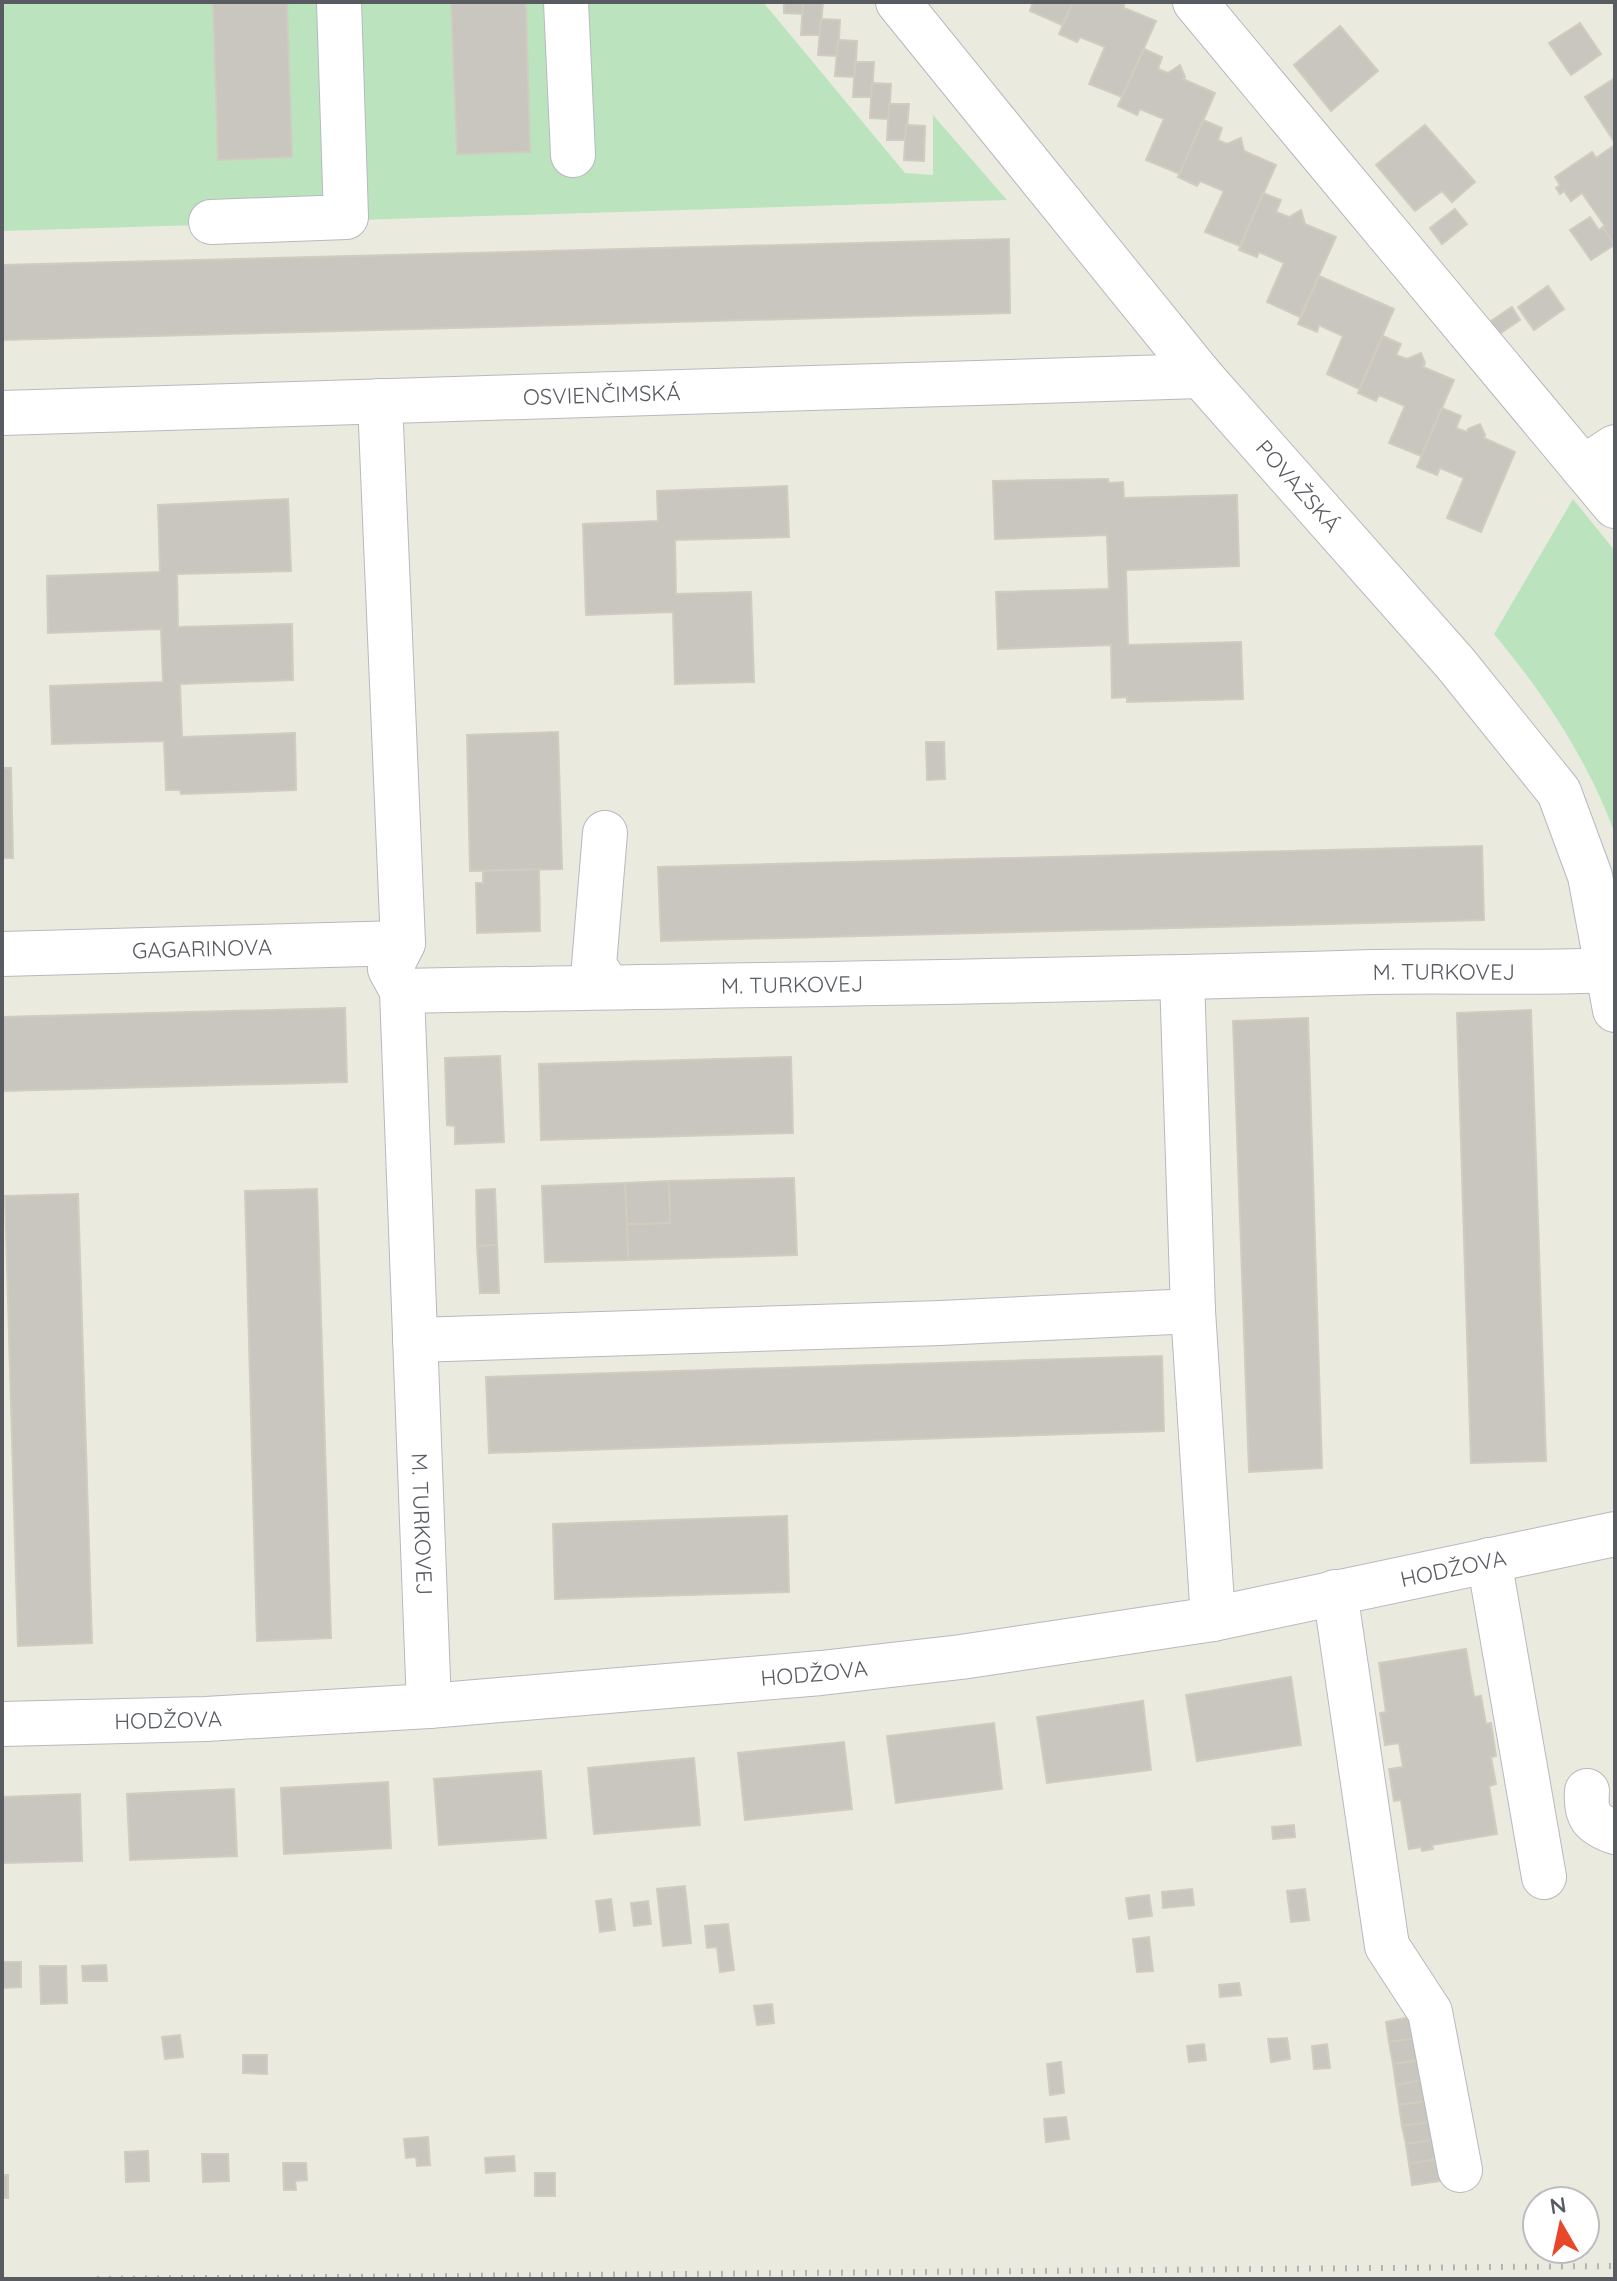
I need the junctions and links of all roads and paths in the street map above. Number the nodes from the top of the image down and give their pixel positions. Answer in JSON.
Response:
{"nodes":[{"id":1,"x":339,"y":2,"type":"edge"},
{"id":2,"x":566,"y":2,"type":"edge"},
{"id":3,"x":898,"y":2,"type":"edge"},
{"id":4,"x":1195,"y":2,"type":"edge"},
{"id":5,"x":573,"y":155,"type":"dead end"},
{"id":6,"x":211,"y":222,"type":"dead end"},
{"id":7,"x":1201,"y":376,"type":"junction"},
{"id":8,"x":380,"y":401,"type":"junction"},
{"id":9,"x":2,"y":413,"type":"edge"},
{"id":10,"x":1599,"y":458,"type":"edge"},
{"id":11,"x":1615,"y":506,"type":"edge"},
{"id":12,"x":605,"y":833,"type":"dead end"},
{"id":13,"x":403,"y":943,"type":"junction"},
{"id":14,"x":2,"y":954,"type":"edge"},
{"id":15,"x":1182,"y":978,"type":"junction"},
{"id":16,"x":608,"y":987,"type":"junction"},
{"id":17,"x":1612,"y":990,"type":"edge"},
{"id":18,"x":402,"y":991,"type":"junction"},
{"id":19,"x":1193,"y":1311,"type":"junction"},
{"id":20,"x":415,"y":1340,"type":"junction"},
{"id":21,"x":1615,"y":1534,"type":"edge"},
{"id":22,"x":1489,"y":1560,"type":"junction"},
{"id":23,"x":1335,"y":1592,"type":"junction"},
{"id":24,"x":1213,"y":1619,"type":"junction"},
{"id":25,"x":429,"y":1706,"type":"junction"},
{"id":26,"x":2,"y":1724,"type":"edge"},
{"id":27,"x":1587,"y":1791,"type":"dead end"},
{"id":28,"x":1615,"y":1832,"type":"edge"},
{"id":29,"x":1544,"y":1877,"type":"dead end"},
{"id":30,"x":1460,"y":2170,"type":"dead end"}],
"edges":[{"from":1,"to":6,"type":"street"},
{"from":2,"to":5,"type":"street"},
{"from":3,"to":7,"type":"street","name":"POVAŽSKÁ"},
{"from":4,"to":10,"type":"street"},
{"from":7,"to":8,"type":"street","name":"OSVIENČIMSKÁ"},
{"from":7,"to":17,"type":"street","name":"POVAŽSKÁ"},
{"from":8,"to":9,"type":"street","name":"OSVIENČIMSKÁ"},
{"from":8,"to":13,"type":"street","name":"M. TURKOVEJ"},
{"from":10,"to":11,"type":"street"},
{"from":12,"to":16,"type":"street"},
{"from":13,"to":14,"type":"street","name":"GAGARINOVA"},
{"from":13,"to":18,"type":"street","name":"M. TURKOVEJ"},
{"from":15,"to":16,"type":"street","name":"M. TURKOVEJ"},
{"from":15,"to":17,"type":"street","name":"M. TURKOVEJ"},
{"from":15,"to":19,"type":"street"},
{"from":16,"to":18,"type":"street","name":"M. TURKOVEJ"},
{"from":18,"to":20,"type":"street","name":"M. TURKOVEJ"},
{"from":19,"to":20,"type":"street"},
{"from":19,"to":24,"type":"street"},
{"from":20,"to":25,"type":"street","name":"M. TURKOVEJ"},
{"from":21,"to":22,"type":"street","name":"HODŽOVA"},
{"from":22,"to":23,"type":"street","name":"HODŽOVA"},
{"from":22,"to":29,"type":"street"},
{"from":23,"to":24,"type":"street","name":"HODŽOVA"},
{"from":23,"to":30,"type":"street"},
{"from":24,"to":25,"type":"street","name":"HODŽOVA"},
{"from":25,"to":26,"type":"street","name":"HODŽOVA"},
{"from":27,"to":28,"type":"street"}]}
